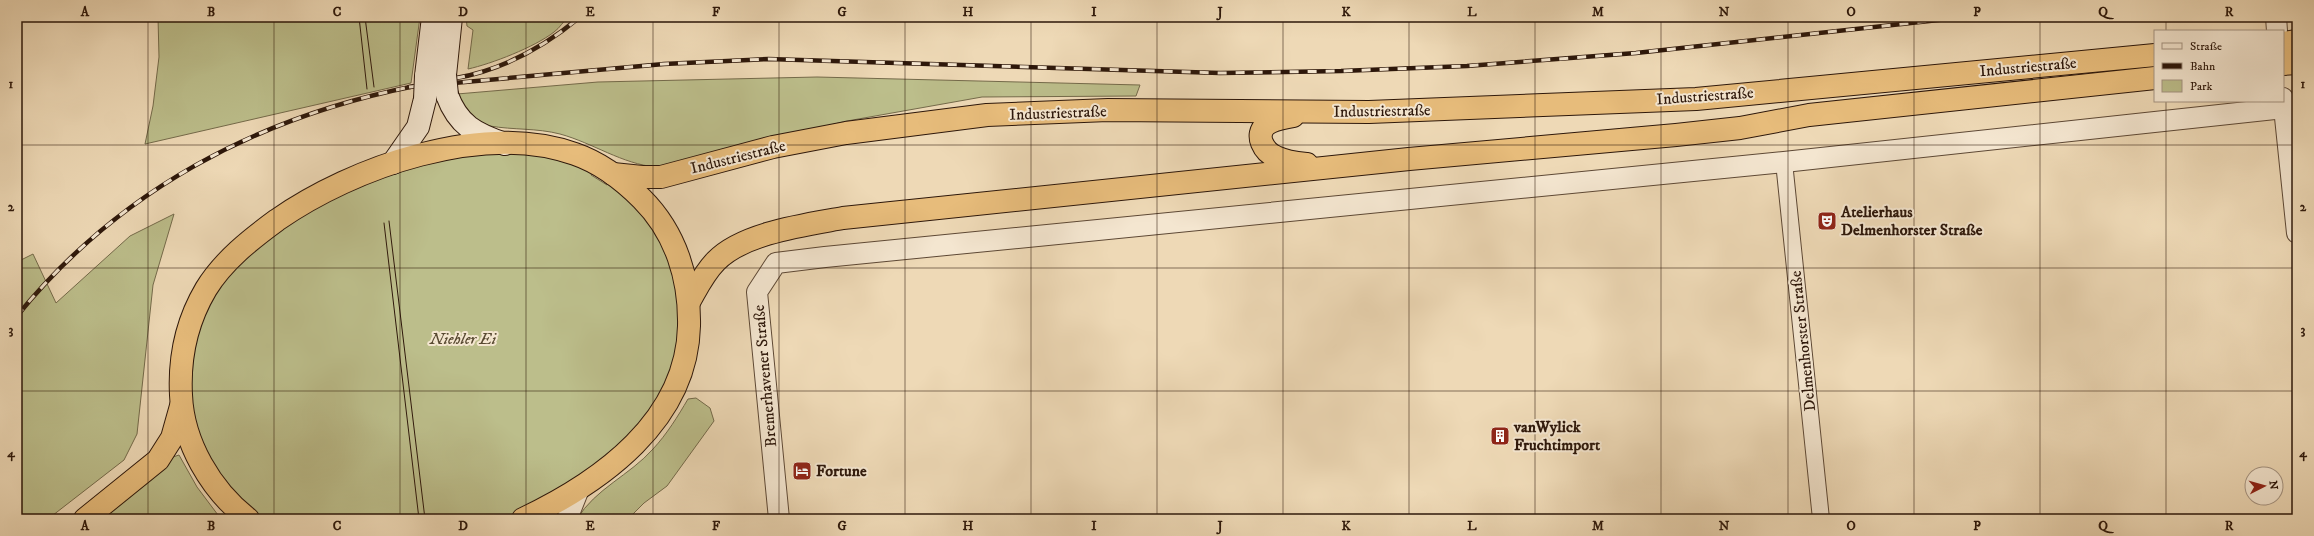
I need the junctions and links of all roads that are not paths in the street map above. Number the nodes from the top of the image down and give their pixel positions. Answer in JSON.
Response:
{"nodes":[{"id":1,"x":433,"y":17,"type":"edge"},
{"id":2,"x":451,"y":17,"type":"edge"},
{"id":3,"x":2276,"y":17,"type":"edge"},
{"id":4,"x":2277,"y":30,"type":"edge"},
{"id":5,"x":2297,"y":41,"type":"edge"},
{"id":6,"x":2284,"y":42,"type":"edge"},
{"id":7,"x":2154,"y":55,"type":"edge"},
{"id":8,"x":2297,"y":63,"type":"edge"},
{"id":9,"x":2284,"y":64,"type":"edge"},
{"id":10,"x":2154,"y":78,"type":"edge"},
{"id":11,"x":439,"y":82,"type":"junction"},
{"id":12,"x":2283,"y":103,"type":"edge"},
{"id":13,"x":1341,"y":112,"type":"junction"},
{"id":14,"x":505,"y":144,"type":"junction"},
{"id":15,"x":1784,"y":162,"type":"junction"},
{"id":16,"x":393,"y":163,"type":"junction"},
{"id":17,"x":1336,"y":168,"type":"junction"},
{"id":18,"x":606,"y":169,"type":"junction"},
{"id":19,"x":2297,"y":232,"type":"edge"},
{"id":20,"x":689,"y":302,"type":"junction"},
{"id":21,"x":181,"y":384,"type":"junction"},
{"id":22,"x":579,"y":489,"type":"junction"},
{"id":23,"x":85,"y":519,"type":"edge"},
{"id":24,"x":248,"y":519,"type":"edge"},
{"id":25,"x":523,"y":519,"type":"edge"},
{"id":26,"x":567,"y":519,"type":"edge"},
{"id":27,"x":779,"y":519,"type":"edge"},
{"id":28,"x":1821,"y":519,"type":"edge"}],
"edges":[{"from":1,"to":11,"type":"main road"},
{"from":2,"to":11,"type":"main road"},
{"from":3,"to":4,"type":"street"},
{"from":5,"to":6,"type":"highway"},
{"from":7,"to":13,"type":"highway","name":"Industriestraße"},
{"from":8,"to":9,"type":"highway"},
{"from":10,"to":17,"type":"highway","name":"Industriestraße"},
{"from":11,"to":14,"type":"main road"},
{"from":11,"to":16,"type":"main road","bridge":true},
{"from":12,"to":15,"type":"street"},
{"from":12,"to":19,"type":"street"},
{"from":13,"to":17,"type":"highway"},
{"from":13,"to":18,"type":"highway","name":"Industriestraße"},
{"from":14,"to":16,"type":"highway"},
{"from":14,"to":18,"type":"highway"},
{"from":15,"to":27,"type":"street","name":"Bremerhavener Straße"},
{"from":15,"to":28,"type":"street","name":"Delmenhorster Straße"},
{"from":16,"to":21,"type":"highway"},
{"from":17,"to":20,"type":"highway","name":"Industriestraße"},
{"from":18,"to":20,"type":"highway"},
{"from":20,"to":22,"type":"highway"},
{"from":21,"to":23,"type":"highway"},
{"from":21,"to":24,"type":"highway"},
{"from":22,"to":25,"type":"highway"},
{"from":22,"to":26,"type":"street"}]}
